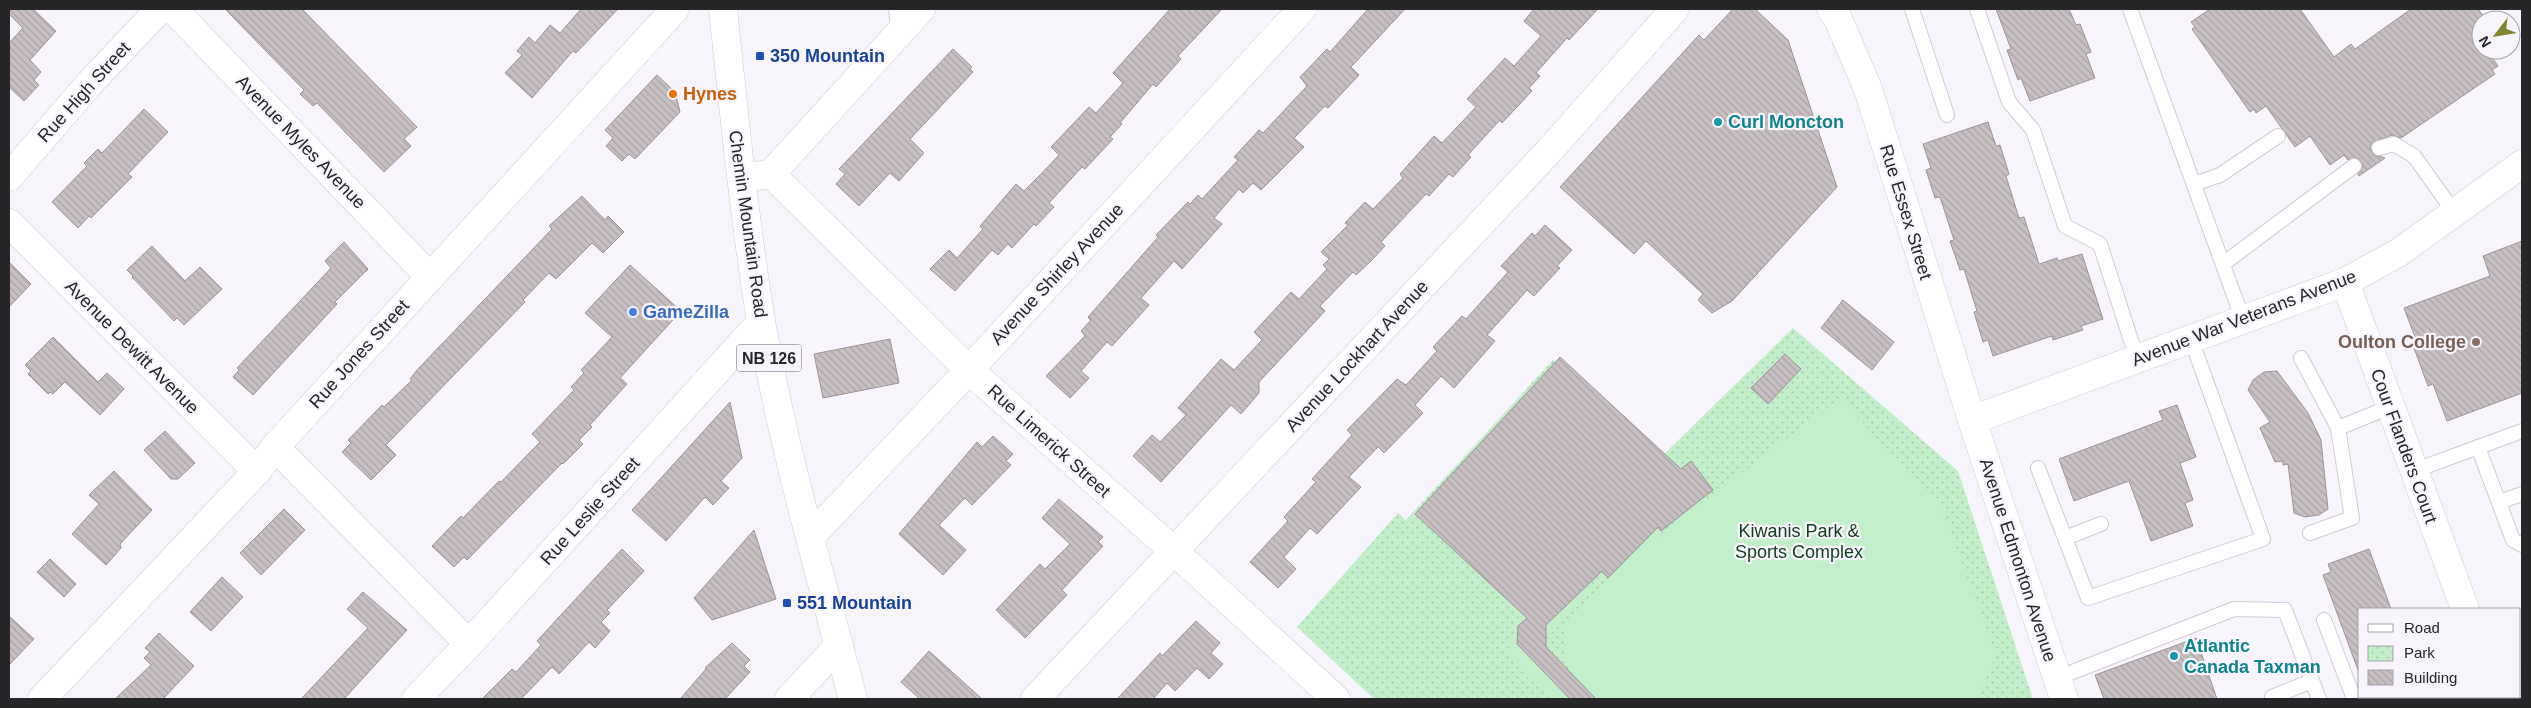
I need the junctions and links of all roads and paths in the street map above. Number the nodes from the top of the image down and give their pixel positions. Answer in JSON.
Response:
{"nodes":[{"id":1,"x":160,"y":9,"type":"edge"},
{"id":2,"x":173,"y":9,"type":"edge"},
{"id":3,"x":675,"y":9,"type":"edge"},
{"id":4,"x":724,"y":9,"type":"edge"},
{"id":5,"x":921,"y":9,"type":"edge"},
{"id":6,"x":1302,"y":9,"type":"edge"},
{"id":7,"x":1675,"y":9,"type":"edge"},
{"id":8,"x":1831,"y":9,"type":"edge"},
{"id":9,"x":1912,"y":9,"type":"edge"},
{"id":10,"x":1976,"y":9,"type":"edge"},
{"id":11,"x":2130,"y":9,"type":"edge"},
{"id":12,"x":898,"y":21,"type":"edge"},
{"id":13,"x":1946,"y":115,"type":"dead end"},
{"id":14,"x":2278,"y":136,"type":"dead end"},
{"id":15,"x":2379,"y":148,"type":"dead end"},
{"id":16,"x":2522,"y":164,"type":"edge"},
{"id":17,"x":2354,"y":166,"type":"dead end"},
{"id":18,"x":771,"y":174,"type":"junction"},
{"id":19,"x":9,"y":177,"type":"edge"},
{"id":20,"x":740,"y":178,"type":"junction"},
{"id":21,"x":2194,"y":184,"type":"junction"},
{"id":22,"x":2454,"y":212,"type":"junction"},
{"id":23,"x":9,"y":223,"type":"edge"},
{"id":24,"x":2223,"y":264,"type":"junction"},
{"id":25,"x":429,"y":276,"type":"junction"},
{"id":26,"x":2345,"y":282,"type":"junction"},
{"id":27,"x":2243,"y":320,"type":"junction"},
{"id":28,"x":761,"y":322,"type":"junction"},
{"id":29,"x":2191,"y":339,"type":"junction"},
{"id":30,"x":2301,"y":358,"type":"dead end"},
{"id":31,"x":2137,"y":359,"type":"junction"},
{"id":32,"x":969,"y":370,"type":"junction"},
{"id":33,"x":2390,"y":408,"type":"junction"},
{"id":34,"x":1972,"y":420,"type":"junction"},
{"id":35,"x":2338,"y":428,"type":"junction"},
{"id":36,"x":2522,"y":431,"type":"edge"},
{"id":37,"x":275,"y":447,"type":"junction"},
{"id":38,"x":2478,"y":447,"type":"junction"},
{"id":39,"x":2038,"y":468,"type":"dead end"},
{"id":40,"x":257,"y":471,"type":"junction"},
{"id":41,"x":2413,"y":471,"type":"junction"},
{"id":42,"x":2522,"y":494,"type":"edge"},
{"id":43,"x":2499,"y":502,"type":"junction"},
{"id":44,"x":2101,"y":524,"type":"dead end"},
{"id":45,"x":2310,"y":533,"type":"dead end"},
{"id":46,"x":810,"y":537,"type":"junction"},
{"id":47,"x":2065,"y":538,"type":"junction"},
{"id":48,"x":2522,"y":545,"type":"edge"},
{"id":49,"x":1174,"y":552,"type":"junction"},
{"id":50,"x":2465,"y":608,"type":"edge"},
{"id":51,"x":2324,"y":620,"type":"dead end"},
{"id":52,"x":469,"y":644,"type":"junction"},
{"id":53,"x":839,"y":645,"type":"junction"},
{"id":54,"x":2312,"y":681,"type":"junction"},
{"id":55,"x":2060,"y":693,"type":"edge"},
{"id":56,"x":42,"y":699,"type":"edge"},
{"id":57,"x":416,"y":699,"type":"edge"},
{"id":58,"x":789,"y":699,"type":"edge"},
{"id":59,"x":853,"y":699,"type":"edge"},
{"id":60,"x":1036,"y":699,"type":"edge"},
{"id":61,"x":1336,"y":699,"type":"edge"},
{"id":62,"x":2273,"y":699,"type":"edge"},
{"id":63,"x":2319,"y":699,"type":"edge"},
{"id":64,"x":2354,"y":699,"type":"edge"}],
"edges":[{"from":1,"to":19,"type":"street","name":"Rue High Street"},
{"from":2,"to":25,"type":"street","name":"Avenue Myles Avenue"},
{"from":3,"to":25,"type":"street","name":"Rue Jones Street"},
{"from":4,"to":20,"type":"street","name":"Chemin Mountain Road","number":"NB 126"},
{"from":5,"to":12,"type":"street"},
{"from":6,"to":32,"type":"street","name":"Avenue Shirley Avenue"},
{"from":7,"to":49,"type":"street","name":"Avenue Lockhart Avenue"},
{"from":8,"to":34,"type":"street","name":"Rue Essex Street"},
{"from":9,"to":13,"type":"lane"},
{"from":10,"to":31,"type":"lane"},
{"from":11,"to":21,"type":"lane"},
{"from":12,"to":18,"type":"street"},
{"from":14,"to":21,"type":"lane"},
{"from":15,"to":22,"type":"lane"},
{"from":16,"to":22,"type":"street","name":"Avenue War Veterans Avenue"},
{"from":17,"to":24,"type":"lane"},
{"from":18,"to":20,"type":"street"},
{"from":18,"to":32,"type":"street","name":"Rue Limerick Street"},
{"from":20,"to":28,"type":"street","name":"Chemin Mountain Road","number":"NB 126"},
{"from":21,"to":24,"type":"lane"},
{"from":22,"to":26,"type":"street","name":"Avenue War Veterans Avenue"},
{"from":23,"to":40,"type":"street","name":"Avenue Dewitt Avenue"},
{"from":24,"to":27,"type":"lane"},
{"from":25,"to":37,"type":"street","name":"Rue Jones Street"},
{"from":26,"to":27,"type":"street","name":"Avenue War Veterans Avenue"},
{"from":26,"to":33,"type":"street","name":"Cour Flanders Court"},
{"from":27,"to":29,"type":"street","name":"Avenue War Veterans Avenue"},
{"from":28,"to":46,"type":"street","name":"Chemin Mountain Road","number":"NB 126"},
{"from":28,"to":52,"type":"street","name":"Rue Leslie Street"},
{"from":29,"to":31,"type":"street","name":"Avenue War Veterans Avenue"},
{"from":29,"to":47,"type":"lane"},
{"from":30,"to":35,"type":"lane"},
{"from":31,"to":34,"type":"street","name":"Avenue War Veterans Avenue"},
{"from":32,"to":46,"type":"street","name":"Avenue Shirley Avenue"},
{"from":32,"to":49,"type":"street","name":"Rue Limerick Street"},
{"from":33,"to":35,"type":"lane"},
{"from":33,"to":41,"type":"street","name":"Cour Flanders Court"},
{"from":34,"to":55,"type":"street","name":"Avenue Edmonton Avenue"},
{"from":35,"to":45,"type":"lane"},
{"from":36,"to":38,"type":"lane"},
{"from":37,"to":40,"type":"street","name":"Rue Jones Street"},
{"from":37,"to":52,"type":"street"},
{"from":38,"to":41,"type":"lane"},
{"from":38,"to":43,"type":"lane"},
{"from":39,"to":47,"type":"lane"},
{"from":40,"to":56,"type":"street","name":"Rue Jones Street"},
{"from":41,"to":50,"type":"street","name":"Cour Flanders Court"},
{"from":42,"to":43,"type":"lane"},
{"from":43,"to":48,"type":"lane"},
{"from":44,"to":47,"type":"lane"},
{"from":46,"to":53,"type":"street","name":"Chemin Mountain Road","number":"NB 126"},
{"from":49,"to":60,"type":"street","name":"Avenue Lockhart Avenue"},
{"from":49,"to":61,"type":"street","name":"Rue Limerick Street"},
{"from":51,"to":64,"type":"lane"},
{"from":52,"to":57,"type":"street","name":"Rue Leslie Street"},
{"from":53,"to":58,"type":"street"},
{"from":53,"to":59,"type":"street","name":"Chemin Mountain Road","number":"NB 126"},
{"from":54,"to":55,"type":"lane"},
{"from":54,"to":62,"type":"lane"},
{"from":54,"to":63,"type":"lane"}]}
